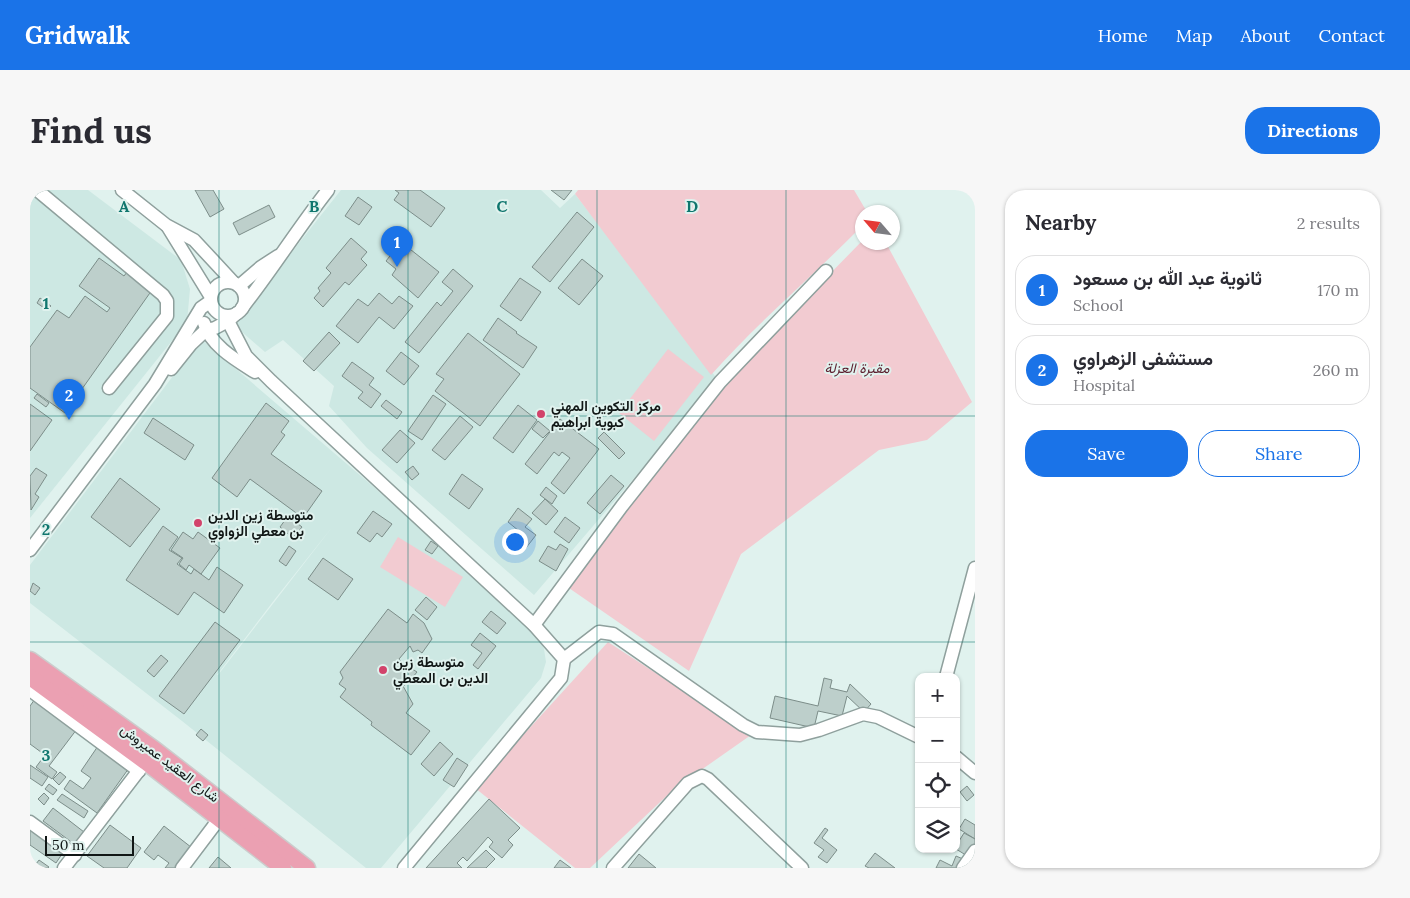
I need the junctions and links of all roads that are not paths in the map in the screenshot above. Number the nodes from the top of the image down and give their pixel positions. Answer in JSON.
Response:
{"nodes":[{"id":1,"x":37,"y":190,"type":"edge"},
{"id":2,"x":122,"y":190,"type":"edge"},
{"id":3,"x":325,"y":192,"type":"edge"},
{"id":4,"x":166,"y":224,"type":"junction"},
{"id":5,"x":280,"y":255,"type":"junction"},
{"id":6,"x":826,"y":271,"type":"dead end"},
{"id":7,"x":236,"y":284,"type":"junction"},
{"id":8,"x":208,"y":302,"type":"junction"},
{"id":9,"x":236,"y":314,"type":"junction"},
{"id":10,"x":206,"y":330,"type":"junction"},
{"id":11,"x":270,"y":380,"type":"junction"},
{"id":12,"x":155,"y":384,"type":"junction"},
{"id":13,"x":109,"y":388,"type":"dead end"},
{"id":14,"x":30,"y":550,"type":"edge"},
{"id":15,"x":975,"y":568,"type":"edge"},
{"id":16,"x":534,"y":625,"type":"junction"},
{"id":17,"x":564,"y":659,"type":"junction"},
{"id":18,"x":30,"y":660,"type":"edge"},
{"id":19,"x":947,"y":673,"type":"edge"},
{"id":20,"x":31,"y":689,"type":"edge"},
{"id":21,"x":915,"y":735,"type":"edge"},
{"id":22,"x":960,"y":760,"type":"edge"},
{"id":23,"x":147,"y":761,"type":"junction"},
{"id":24,"x":975,"y":773,"type":"edge"},
{"id":25,"x":219,"y":819,"type":"junction"},
{"id":26,"x":30,"y":822,"type":"edge"},
{"id":27,"x":975,"y":851,"type":"edge"},
{"id":28,"x":75,"y":855,"type":"junction"},
{"id":29,"x":64,"y":868,"type":"edge"},
{"id":30,"x":182,"y":868,"type":"edge"},
{"id":31,"x":283,"y":868,"type":"edge"},
{"id":32,"x":307,"y":868,"type":"edge"},
{"id":33,"x":404,"y":868,"type":"edge"},
{"id":34,"x":613,"y":868,"type":"edge"},
{"id":35,"x":802,"y":868,"type":"edge"},
{"id":36,"x":963,"y":868,"type":"edge"}],
"edges":[{"from":1,"to":13,"type":"street"},
{"from":2,"to":4,"type":"street"},
{"from":3,"to":5,"type":"street"},
{"from":4,"to":7,"type":"street"},
{"from":4,"to":8,"type":"street"},
{"from":5,"to":7,"type":"street"},
{"from":5,"to":9,"type":"street"},
{"from":6,"to":16,"type":"street"},
{"from":7,"to":8,"type":"street"},
{"from":7,"to":9,"type":"street"},
{"from":8,"to":9,"type":"street"},
{"from":8,"to":10,"type":"street"},
{"from":8,"to":12,"type":"street"},
{"from":9,"to":10,"type":"street"},
{"from":9,"to":11,"type":"street"},
{"from":10,"to":11,"type":"street"},
{"from":10,"to":12,"type":"street"},
{"from":11,"to":16,"type":"street"},
{"from":12,"to":14,"type":"street"},
{"from":15,"to":19,"type":"street"},
{"from":16,"to":17,"type":"street"},
{"from":17,"to":21,"type":"street"},
{"from":17,"to":33,"type":"street"},
{"from":18,"to":23,"type":"main road","name":"شارع العقيد عميروش"},
{"from":20,"to":23,"type":"main road","name":"شارع العقيد عميروش"},
{"from":22,"to":24,"type":"street"},
{"from":23,"to":25,"type":"main road","name":"شارع العقيد عميروش"},
{"from":23,"to":28,"type":"street"},
{"from":23,"to":32,"type":"main road","name":"شارع العقيد عميروش"},
{"from":25,"to":30,"type":"street"},
{"from":25,"to":31,"type":"main road","name":"شارع العقيد عميروش"},
{"from":26,"to":28,"type":"street"},
{"from":27,"to":36,"type":"street"},
{"from":28,"to":29,"type":"street"},
{"from":34,"to":35,"type":"street"}]}
